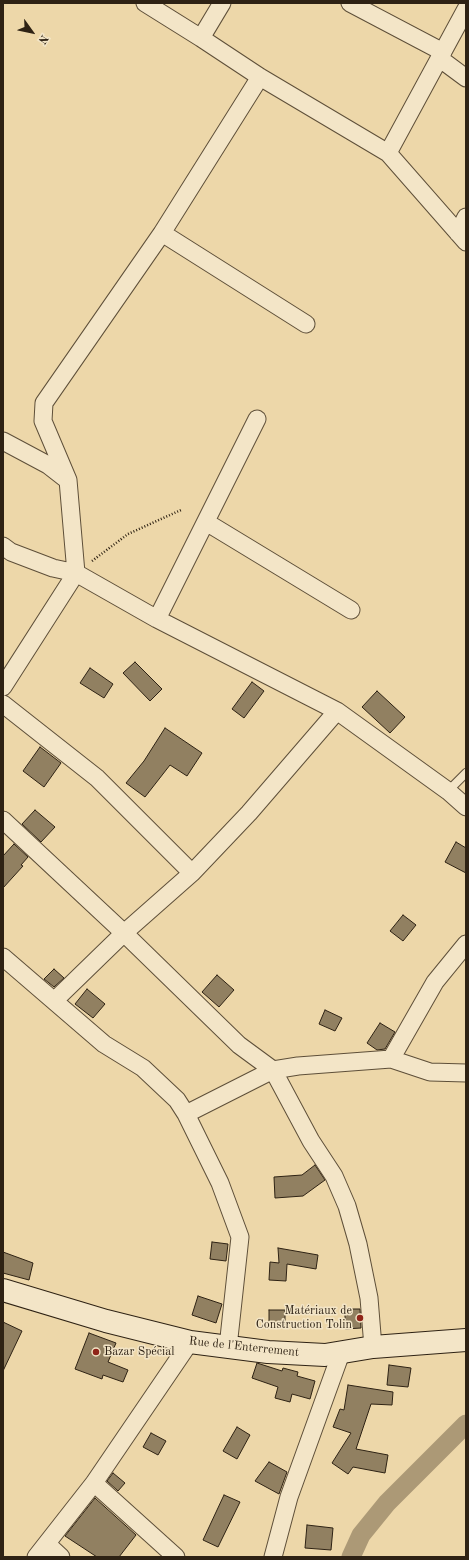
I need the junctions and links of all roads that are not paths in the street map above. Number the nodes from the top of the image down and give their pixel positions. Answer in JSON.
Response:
{"nodes":[{"id":1,"x":144,"y":3,"type":"edge"},
{"id":2,"x":222,"y":3,"type":"edge"},
{"id":3,"x":350,"y":3,"type":"edge"},
{"id":4,"x":466,"y":9,"type":"edge"},
{"id":5,"x":201,"y":38,"type":"junction"},
{"id":6,"x":441,"y":55,"type":"junction"},
{"id":7,"x":260,"y":77,"type":"junction"},
{"id":8,"x":466,"y":78,"type":"edge"},
{"id":9,"x":388,"y":153,"type":"junction"},
{"id":10,"x":466,"y":217,"type":"edge"},
{"id":11,"x":162,"y":233,"type":"junction"},
{"id":12,"x":462,"y":238,"type":"edge"},
{"id":13,"x":306,"y":324,"type":"dead end"},
{"id":14,"x":257,"y":419,"type":"dead end"},
{"id":15,"x":3,"y":441,"type":"edge"},
{"id":16,"x":68,"y":480,"type":"junction"},
{"id":17,"x":206,"y":522,"type":"junction"},
{"id":18,"x":3,"y":546,"type":"edge"},
{"id":19,"x":76,"y":573,"type":"junction"},
{"id":20,"x":351,"y":610,"type":"dead end"},
{"id":21,"x":158,"y":619,"type":"junction"},
{"id":22,"x":3,"y":687,"type":"edge"},
{"id":23,"x":3,"y":704,"type":"edge"},
{"id":24,"x":337,"y":711,"type":"junction"},
{"id":25,"x":466,"y":773,"type":"edge"},
{"id":26,"x":448,"y":791,"type":"junction"},
{"id":27,"x":466,"y":807,"type":"edge"},
{"id":28,"x":3,"y":820,"type":"edge"},
{"id":29,"x":192,"y":873,"type":"junction"},
{"id":30,"x":124,"y":933,"type":"junction"},
{"id":31,"x":466,"y":944,"type":"edge"},
{"id":32,"x":3,"y":958,"type":"edge"},
{"id":33,"x":54,"y":1001,"type":"junction"},
{"id":34,"x":391,"y":1059,"type":"junction"},
{"id":35,"x":273,"y":1070,"type":"junction"},
{"id":36,"x":466,"y":1073,"type":"edge"},
{"id":37,"x":186,"y":1114,"type":"junction"},
{"id":38,"x":3,"y":1290,"type":"edge"},
{"id":39,"x":466,"y":1340,"type":"edge"},
{"id":40,"x":190,"y":1342,"type":"junction"},
{"id":41,"x":228,"y":1347,"type":"junction"},
{"id":42,"x":373,"y":1347,"type":"junction"},
{"id":43,"x":341,"y":1354,"type":"junction"},
{"id":44,"x":94,"y":1484,"type":"junction"},
{"id":45,"x":42,"y":1550,"type":"edge"},
{"id":46,"x":61,"y":1557,"type":"edge"},
{"id":47,"x":176,"y":1557,"type":"edge"},
{"id":48,"x":273,"y":1557,"type":"edge"}],
"edges":[{"from":1,"to":5,"type":"street"},
{"from":2,"to":5,"type":"street"},
{"from":3,"to":6,"type":"street"},
{"from":4,"to":6,"type":"street"},
{"from":5,"to":7,"type":"street"},
{"from":6,"to":8,"type":"street"},
{"from":6,"to":9,"type":"street"},
{"from":7,"to":9,"type":"street"},
{"from":7,"to":11,"type":"street"},
{"from":9,"to":12,"type":"street"},
{"from":10,"to":12,"type":"street"},
{"from":11,"to":13,"type":"street"},
{"from":11,"to":16,"type":"street"},
{"from":14,"to":17,"type":"street"},
{"from":15,"to":16,"type":"street"},
{"from":16,"to":19,"type":"street"},
{"from":17,"to":20,"type":"street"},
{"from":17,"to":21,"type":"street"},
{"from":18,"to":19,"type":"street"},
{"from":19,"to":21,"type":"street"},
{"from":19,"to":22,"type":"street"},
{"from":21,"to":24,"type":"street"},
{"from":23,"to":29,"type":"street"},
{"from":24,"to":26,"type":"street"},
{"from":24,"to":29,"type":"street"},
{"from":25,"to":26,"type":"lane"},
{"from":26,"to":27,"type":"street"},
{"from":28,"to":30,"type":"street"},
{"from":29,"to":30,"type":"street"},
{"from":30,"to":33,"type":"street"},
{"from":30,"to":35,"type":"street"},
{"from":31,"to":34,"type":"street"},
{"from":32,"to":33,"type":"street"},
{"from":33,"to":37,"type":"street"},
{"from":34,"to":35,"type":"street"},
{"from":34,"to":36,"type":"street"},
{"from":35,"to":37,"type":"street"},
{"from":35,"to":42,"type":"street"},
{"from":37,"to":41,"type":"street"},
{"from":38,"to":40,"type":"street","name":"Rue de l'Enterrement"},
{"from":39,"to":42,"type":"street","name":"Rue de l'Enterrement"},
{"from":40,"to":41,"type":"street","name":"Rue de l'Enterrement"},
{"from":40,"to":44,"type":"street"},
{"from":41,"to":43,"type":"street","name":"Rue de l'Enterrement"},
{"from":42,"to":43,"type":"street","name":"Rue de l'Enterrement"},
{"from":43,"to":48,"type":"street"},
{"from":44,"to":45,"type":"street"},
{"from":44,"to":47,"type":"street"},
{"from":45,"to":46,"type":"street"}]}
